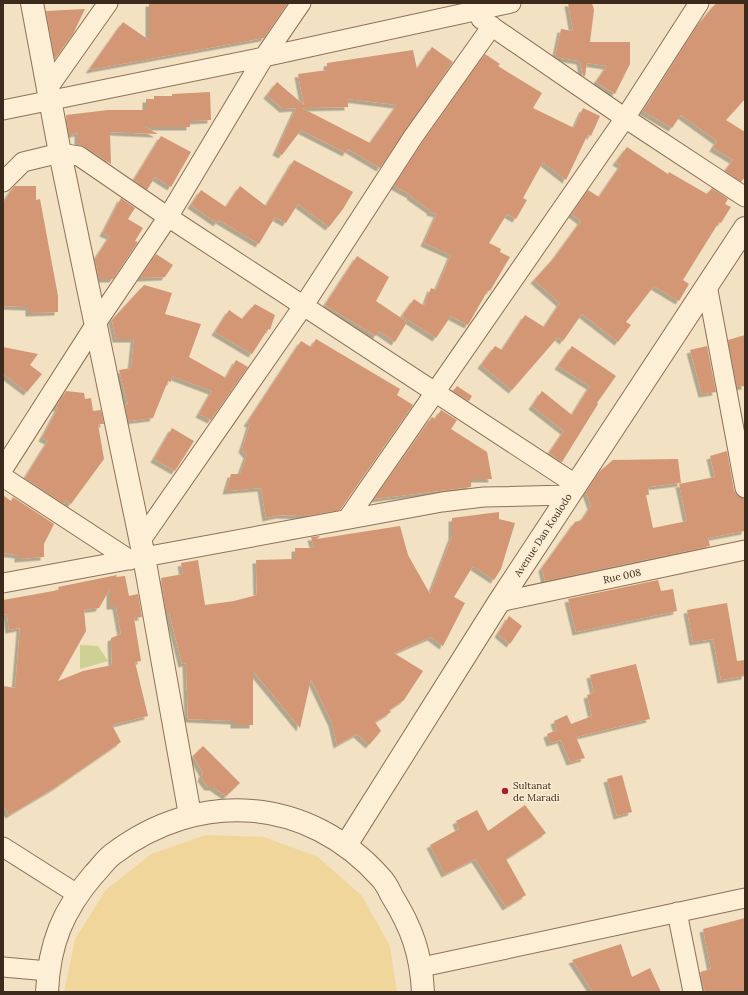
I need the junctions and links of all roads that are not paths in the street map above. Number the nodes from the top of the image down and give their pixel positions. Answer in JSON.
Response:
{"nodes":[{"id":1,"x":32,"y":3,"type":"edge"},
{"id":2,"x":108,"y":3,"type":"edge"},
{"id":3,"x":301,"y":3,"type":"edge"},
{"id":4,"x":511,"y":3,"type":"edge"},
{"id":5,"x":698,"y":3,"type":"edge"},
{"id":6,"x":462,"y":7,"type":"edge"},
{"id":7,"x":492,"y":26,"type":"junction"},
{"id":8,"x":264,"y":57,"type":"junction"},
{"id":9,"x":50,"y":94,"type":"junction"},
{"id":10,"x":8,"y":105,"type":"edge"},
{"id":11,"x":625,"y":118,"type":"junction"},
{"id":12,"x":60,"y":153,"type":"junction"},
{"id":13,"x":3,"y":182,"type":"edge"},
{"id":14,"x":745,"y":197,"type":"edge"},
{"id":15,"x":168,"y":217,"type":"junction"},
{"id":16,"x":745,"y":228,"type":"edge"},
{"id":17,"x":707,"y":285,"type":"junction"},
{"id":18,"x":304,"y":305,"type":"junction"},
{"id":19,"x":97,"y":322,"type":"junction"},
{"id":20,"x":435,"y":391,"type":"junction"},
{"id":21,"x":3,"y":469,"type":"edge"},
{"id":22,"x":3,"y":477,"type":"edge"},
{"id":23,"x":745,"y":488,"type":"edge"},
{"id":24,"x":572,"y":490,"type":"junction"},
{"id":25,"x":348,"y":518,"type":"junction"},
{"id":26,"x":745,"y":550,"type":"edge"},
{"id":27,"x":138,"y":552,"type":"junction"},
{"id":28,"x":3,"y":583,"type":"edge"},
{"id":29,"x":499,"y":602,"type":"junction"},
{"id":30,"x":190,"y":815,"type":"junction"},
{"id":31,"x":346,"y":845,"type":"junction"},
{"id":32,"x":3,"y":847,"type":"edge"},
{"id":33,"x":77,"y":894,"type":"junction"},
{"id":34,"x":745,"y":898,"type":"edge"},
{"id":35,"x":677,"y":912,"type":"junction"},
{"id":36,"x":3,"y":967,"type":"edge"},
{"id":37,"x":422,"y":967,"type":"junction"},
{"id":38,"x":48,"y":981,"type":"edge"},
{"id":39,"x":423,"y":992,"type":"edge"},
{"id":40,"x":693,"y":992,"type":"edge"}],
"edges":[{"from":1,"to":9,"type":"street"},
{"from":2,"to":9,"type":"street"},
{"from":3,"to":8,"type":"street"},
{"from":4,"to":6,"type":"street"},
{"from":5,"to":11,"type":"street"},
{"from":6,"to":7,"type":"street"},
{"from":6,"to":8,"type":"street"},
{"from":7,"to":11,"type":"street"},
{"from":7,"to":18,"type":"street"},
{"from":8,"to":9,"type":"street"},
{"from":8,"to":15,"type":"street"},
{"from":9,"to":10,"type":"street"},
{"from":9,"to":12,"type":"street"},
{"from":11,"to":14,"type":"street"},
{"from":11,"to":20,"type":"street"},
{"from":12,"to":13,"type":"street"},
{"from":12,"to":15,"type":"street"},
{"from":12,"to":19,"type":"street"},
{"from":15,"to":18,"type":"street"},
{"from":15,"to":19,"type":"street"},
{"from":16,"to":17,"type":"street","name":"Avenue Dan Koulodo"},
{"from":17,"to":23,"type":"street"},
{"from":17,"to":24,"type":"street","name":"Avenue Dan Koulodo"},
{"from":18,"to":20,"type":"street"},
{"from":18,"to":27,"type":"street"},
{"from":19,"to":21,"type":"street"},
{"from":19,"to":27,"type":"street"},
{"from":20,"to":24,"type":"street"},
{"from":20,"to":25,"type":"street"},
{"from":22,"to":27,"type":"street"},
{"from":24,"to":25,"type":"street"},
{"from":24,"to":29,"type":"street","name":"Avenue Dan Koulodo"},
{"from":25,"to":27,"type":"street"},
{"from":26,"to":29,"type":"street","name":"Rue 008"},
{"from":27,"to":28,"type":"street"},
{"from":27,"to":30,"type":"street"},
{"from":29,"to":31,"type":"street","name":"Avenue Dan Koulodo"},
{"from":30,"to":31,"type":"street"},
{"from":30,"to":33,"type":"street"},
{"from":31,"to":37,"type":"street"},
{"from":32,"to":33,"type":"street"},
{"from":33,"to":38,"type":"street"},
{"from":34,"to":35,"type":"street"},
{"from":35,"to":37,"type":"street"},
{"from":35,"to":40,"type":"street"},
{"from":36,"to":38,"type":"street"},
{"from":37,"to":39,"type":"street"}]}
